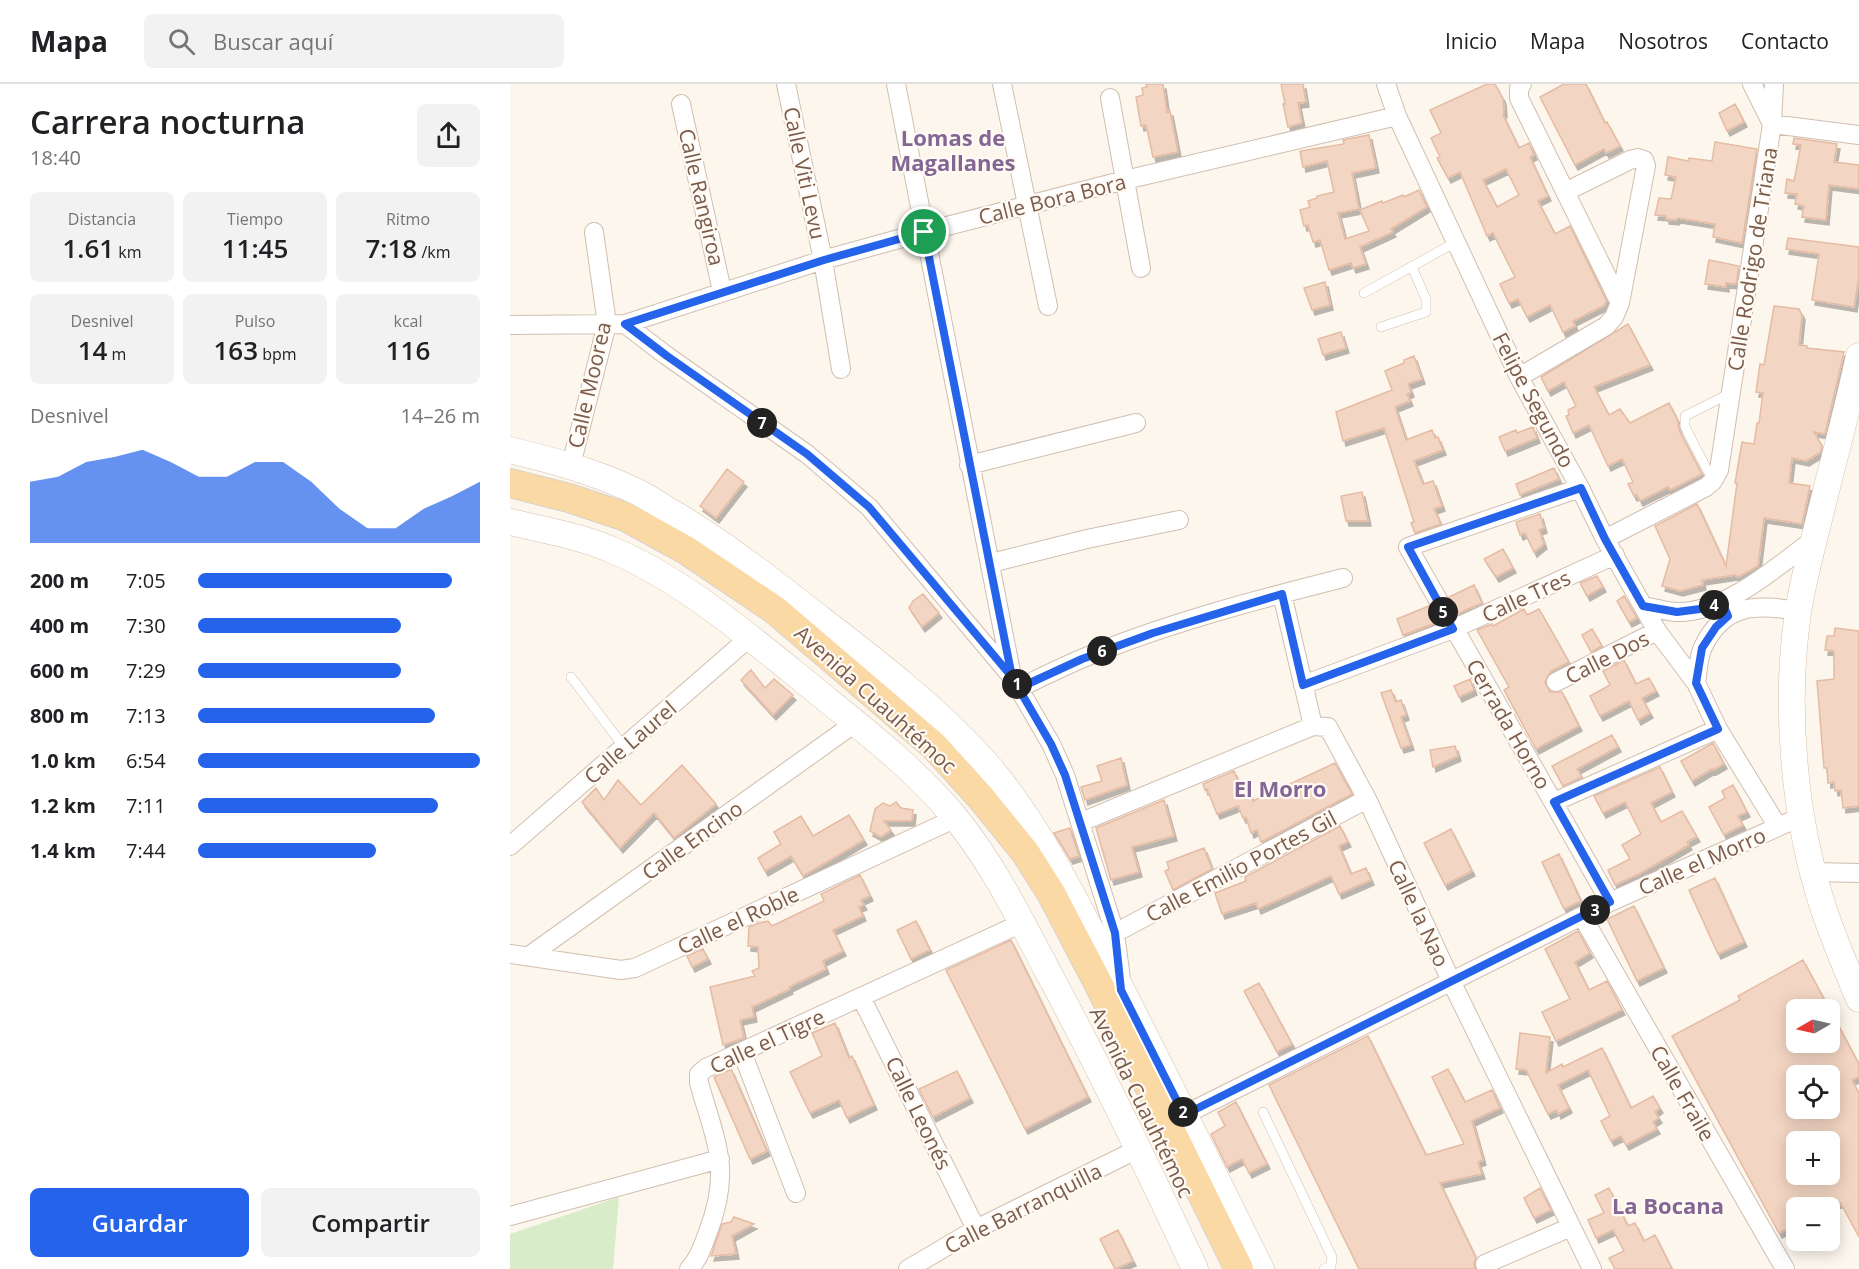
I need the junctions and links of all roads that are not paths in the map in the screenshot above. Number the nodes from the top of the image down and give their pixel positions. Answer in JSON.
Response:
{"nodes":[{"id":1,"x":786,"y":84,"type":"edge"},
{"id":2,"x":896,"y":84,"type":"edge"},
{"id":3,"x":1002,"y":84,"type":"edge"},
{"id":4,"x":1386,"y":84,"type":"edge"},
{"id":5,"x":1522,"y":84,"type":"edge"},
{"id":6,"x":1752,"y":84,"type":"edge"},
{"id":7,"x":1774,"y":84,"type":"edge"},
{"id":8,"x":1110,"y":98,"type":"dead end"},
{"id":9,"x":681,"y":104,"type":"dead end"},
{"id":10,"x":1397,"y":116,"type":"junction"},
{"id":11,"x":1772,"y":124,"type":"junction"},
{"id":12,"x":1859,"y":135,"type":"edge"},
{"id":13,"x":1125,"y":180,"type":"junction"},
{"id":14,"x":1565,"y":192,"type":"junction"},
{"id":15,"x":1027,"y":205,"type":"junction"},
{"id":16,"x":594,"y":232,"type":"dead end"},
{"id":17,"x":924,"y":232,"type":"junction"},
{"id":18,"x":1456,"y":242,"type":"junction"},
{"id":19,"x":824,"y":260,"type":"junction"},
{"id":20,"x":1412,"y":267,"type":"junction"},
{"id":21,"x":1141,"y":268,"type":"dead end"},
{"id":22,"x":723,"y":291,"type":"junction"},
{"id":23,"x":1364,"y":293,"type":"dead end"},
{"id":24,"x":1620,"y":303,"type":"junction"},
{"id":25,"x":1048,"y":306,"type":"dead end"},
{"id":26,"x":616,"y":324,"type":"junction"},
{"id":27,"x":510,"y":325,"type":"edge"},
{"id":28,"x":1381,"y":327,"type":"dead end"},
{"id":29,"x":1859,"y":356,"type":"edge"},
{"id":30,"x":841,"y":369,"type":"dead end"},
{"id":31,"x":1519,"y":377,"type":"junction"},
{"id":32,"x":1731,"y":393,"type":"junction"},
{"id":33,"x":1136,"y":423,"type":"dead end"},
{"id":34,"x":510,"y":450,"type":"edge"},
{"id":35,"x":571,"y":465,"type":"junction"},
{"id":36,"x":969,"y":465,"type":"junction"},
{"id":37,"x":1713,"y":481,"type":"junction"},
{"id":38,"x":510,"y":483,"type":"edge"},
{"id":39,"x":1581,"y":488,"type":"junction"},
{"id":40,"x":510,"y":499,"type":"edge"},
{"id":41,"x":1179,"y":520,"type":"dead end"},
{"id":42,"x":510,"y":522,"type":"edge"},
{"id":43,"x":1605,"y":539,"type":"junction"},
{"id":44,"x":1814,"y":539,"type":"junction"},
{"id":45,"x":1615,"y":555,"type":"junction"},
{"id":46,"x":991,"y":563,"type":"junction"},
{"id":47,"x":1343,"y":578,"type":"dead end"},
{"id":48,"x":1282,"y":594,"type":"junction"},
{"id":49,"x":1643,"y":606,"type":"junction"},
{"id":50,"x":1725,"y":609,"type":"junction"},
{"id":51,"x":1798,"y":611,"type":"junction"},
{"id":52,"x":1453,"y":629,"type":"junction"},
{"id":53,"x":1657,"y":631,"type":"junction"},
{"id":54,"x":750,"y":637,"type":"junction"},
{"id":55,"x":572,"y":677,"type":"dead end"},
{"id":56,"x":1556,"y":682,"type":"dead end"},
{"id":57,"x":1016,"y":683,"type":"junction"},
{"id":58,"x":1696,"y":683,"type":"junction"},
{"id":59,"x":1303,"y":685,"type":"junction"},
{"id":60,"x":855,"y":723,"type":"junction"},
{"id":61,"x":1313,"y":726,"type":"junction"},
{"id":62,"x":1718,"y":729,"type":"junction"},
{"id":63,"x":624,"y":747,"type":"junction"},
{"id":64,"x":1367,"y":799,"type":"junction"},
{"id":65,"x":1554,"y":802,"type":"junction"},
{"id":66,"x":1802,"y":817,"type":"junction"},
{"id":67,"x":956,"y":818,"type":"junction"},
{"id":68,"x":1081,"y":822,"type":"junction"},
{"id":69,"x":1778,"y":827,"type":"junction"},
{"id":70,"x":510,"y":846,"type":"edge"},
{"id":71,"x":1813,"y":872,"type":"junction"},
{"id":72,"x":1859,"y":873,"type":"edge"},
{"id":73,"x":1610,"y":902,"type":"junction"},
{"id":74,"x":1582,"y":916,"type":"junction"},
{"id":75,"x":1022,"y":923,"type":"junction"},
{"id":76,"x":1115,"y":933,"type":"junction"},
{"id":77,"x":510,"y":954,"type":"edge"},
{"id":78,"x":529,"y":956,"type":"junction"},
{"id":79,"x":1451,"y":981,"type":"junction"},
{"id":80,"x":1121,"y":990,"type":"junction"},
{"id":81,"x":861,"y":997,"type":"junction"},
{"id":82,"x":1859,"y":999,"type":"edge"},
{"id":83,"x":742,"y":1052,"type":"junction"},
{"id":84,"x":1263,"y":1112,"type":"dead end"},
{"id":85,"x":1184,"y":1115,"type":"junction"},
{"id":86,"x":1138,"y":1149,"type":"junction"},
{"id":87,"x":720,"y":1159,"type":"junction"},
{"id":88,"x":796,"y":1193,"type":"dead end"},
{"id":89,"x":510,"y":1216,"type":"edge"},
{"id":90,"x":1571,"y":1227,"type":"junction"},
{"id":91,"x":976,"y":1229,"type":"junction"},
{"id":92,"x":1485,"y":1264,"type":"dead end"},
{"id":93,"x":689,"y":1269,"type":"edge"},
{"id":94,"x":908,"y":1269,"type":"edge"},
{"id":95,"x":1195,"y":1269,"type":"edge"},
{"id":96,"x":1224,"y":1269,"type":"edge"},
{"id":97,"x":1239,"y":1269,"type":"edge"},
{"id":98,"x":1261,"y":1269,"type":"edge"},
{"id":99,"x":1324,"y":1269,"type":"edge"},
{"id":100,"x":1592,"y":1269,"type":"edge"},
{"id":101,"x":1785,"y":1269,"type":"edge"}],
"edges":[{"from":1,"to":19,"type":"street","name":"Calle Viti Levu"},
{"from":2,"to":17,"type":"street"},
{"from":3,"to":15,"type":"street"},
{"from":4,"to":10,"type":"street","name":"Felipe Segundo"},
{"from":5,"to":14,"type":"street"},
{"from":6,"to":11,"type":"street"},
{"from":7,"to":11,"type":"street","name":"Calle Rodrigo de Triana"},
{"from":8,"to":13,"type":"street"},
{"from":9,"to":22,"type":"street","name":"Calle Rangiroa"},
{"from":10,"to":13,"type":"street","name":"Calle Bora Bora"},
{"from":10,"to":18,"type":"street","name":"Felipe Segundo"},
{"from":11,"to":12,"type":"street","name":"Calle Rodrigo de Triana"},
{"from":11,"to":32,"type":"street","name":"Calle Rodrigo de Triana"},
{"from":13,"to":15,"type":"street","name":"Calle Bora Bora"},
{"from":13,"to":21,"type":"street"},
{"from":14,"to":24,"type":"street"},
{"from":14,"to":24,"type":"street"},
{"from":15,"to":17,"type":"street","name":"Calle Bora Bora"},
{"from":15,"to":25,"type":"street"},
{"from":16,"to":26,"type":"street","name":"Calle Moorea"},
{"from":17,"to":19,"type":"street","name":"Calle Bora Bora"},
{"from":17,"to":36,"type":"street"},
{"from":18,"to":20,"type":"lane"},
{"from":18,"to":31,"type":"street","name":"Felipe Segundo"},
{"from":19,"to":22,"type":"street","name":"Calle Bora Bora"},
{"from":19,"to":30,"type":"street","name":"Calle Viti Levu"},
{"from":20,"to":23,"type":"lane"},
{"from":20,"to":28,"type":"lane"},
{"from":22,"to":26,"type":"street","name":"Calle Bora Bora"},
{"from":24,"to":31,"type":"street"},
{"from":26,"to":27,"type":"street","name":"Calle Bora Bora"},
{"from":26,"to":35,"type":"street","name":"Calle Moorea"},
{"from":26,"to":57,"type":"street"},
{"from":29,"to":44,"type":"street"},
{"from":31,"to":39,"type":"street","name":"Felipe Segundo"},
{"from":32,"to":37,"type":"street","name":"Calle Rodrigo de Triana"},
{"from":32,"to":37,"type":"lane","name":"Calle Rodrigo de Triana"},
{"from":33,"to":36,"type":"street"},
{"from":34,"to":35,"type":"street"},
{"from":35,"to":80,"type":"street"},
{"from":36,"to":46,"type":"street"},
{"from":37,"to":43,"type":"street"},
{"from":38,"to":97,"type":"main road","name":"Avenida Cuauhtémoc"},
{"from":39,"to":43,"type":"street","name":"Felipe Segundo"},
{"from":39,"to":52,"type":"street","name":"Cerrada Horno"},
{"from":40,"to":96,"type":"main road","name":"Avenida Cuauhtémoc"},
{"from":41,"to":46,"type":"street"},
{"from":42,"to":54,"type":"street"},
{"from":43,"to":45,"type":"street","name":"Felipe Segundo"},
{"from":44,"to":50,"type":"street"},
{"from":44,"to":51,"type":"street"},
{"from":45,"to":49,"type":"street","name":"Felipe Segundo"},
{"from":45,"to":52,"type":"street","name":"Calle Tres"},
{"from":46,"to":57,"type":"street"},
{"from":47,"to":48,"type":"street"},
{"from":48,"to":57,"type":"street"},
{"from":48,"to":59,"type":"street"},
{"from":49,"to":50,"type":"street"},
{"from":49,"to":53,"type":"street","name":"Felipe Segundo"},
{"from":50,"to":51,"type":"street"},
{"from":50,"to":58,"type":"street"},
{"from":51,"to":66,"type":"street"},
{"from":52,"to":59,"type":"street","name":"Calle Tres"},
{"from":52,"to":65,"type":"street","name":"Cerrada Horno"},
{"from":53,"to":56,"type":"street","name":"Calle Dos"},
{"from":53,"to":58,"type":"street","name":"Felipe Segundo"},
{"from":54,"to":60,"type":"street"},
{"from":54,"to":63,"type":"street","name":"Calle Laurel"},
{"from":55,"to":63,"type":"lane"},
{"from":57,"to":68,"type":"street"},
{"from":58,"to":62,"type":"street","name":"Felipe Segundo"},
{"from":59,"to":61,"type":"street"},
{"from":60,"to":67,"type":"street"},
{"from":60,"to":78,"type":"street","name":"Calle Encino"},
{"from":61,"to":64,"type":"street","name":"Calle la Nao"},
{"from":61,"to":68,"type":"street"},
{"from":62,"to":65,"type":"street"},
{"from":62,"to":69,"type":"street","name":"Felipe Segundo"},
{"from":63,"to":70,"type":"street","name":"Calle Laurel"},
{"from":64,"to":76,"type":"street","name":"Calle Emilio Portes Gil"},
{"from":64,"to":79,"type":"street","name":"Calle la Nao"},
{"from":65,"to":73,"type":"street","name":"Cerrada Horno"},
{"from":66,"to":69,"type":"street","name":"Calle el Morro"},
{"from":66,"to":71,"type":"street"},
{"from":67,"to":75,"type":"street"},
{"from":67,"to":78,"type":"street","name":"Calle el Roble"},
{"from":68,"to":76,"type":"street"},
{"from":69,"to":73,"type":"street","name":"Calle el Morro"},
{"from":71,"to":72,"type":"street"},
{"from":71,"to":82,"type":"street"},
{"from":73,"to":74,"type":"street","name":"Calle el Morro"},
{"from":74,"to":79,"type":"street","name":"Calle el Morro"},
{"from":74,"to":101,"type":"street","name":"Calle Fraile"},
{"from":75,"to":81,"type":"street","name":"Calle el Tigre"},
{"from":75,"to":86,"type":"street"},
{"from":76,"to":80,"type":"street"},
{"from":77,"to":78,"type":"street","name":"Calle el Roble"},
{"from":79,"to":85,"type":"street","name":"Calle el Morro"},
{"from":79,"to":90,"type":"street","name":"Calle la Nao"},
{"from":80,"to":85,"type":"street"},
{"from":81,"to":83,"type":"street","name":"Calle el Tigre"},
{"from":81,"to":91,"type":"street","name":"Calle Leonés"},
{"from":83,"to":87,"type":"street","name":"Calle el Tigre"},
{"from":83,"to":88,"type":"street"},
{"from":84,"to":99,"type":"lane"},
{"from":85,"to":98,"type":"street"},
{"from":86,"to":91,"type":"street","name":"Calle Barranquilla"},
{"from":86,"to":95,"type":"street"},
{"from":87,"to":89,"type":"street"},
{"from":87,"to":93,"type":"street","name":"Calle el Tigre"},
{"from":90,"to":92,"type":"street"},
{"from":90,"to":100,"type":"street","name":"Calle la Nao"},
{"from":91,"to":94,"type":"street","name":"Calle Barranquilla"}]}
